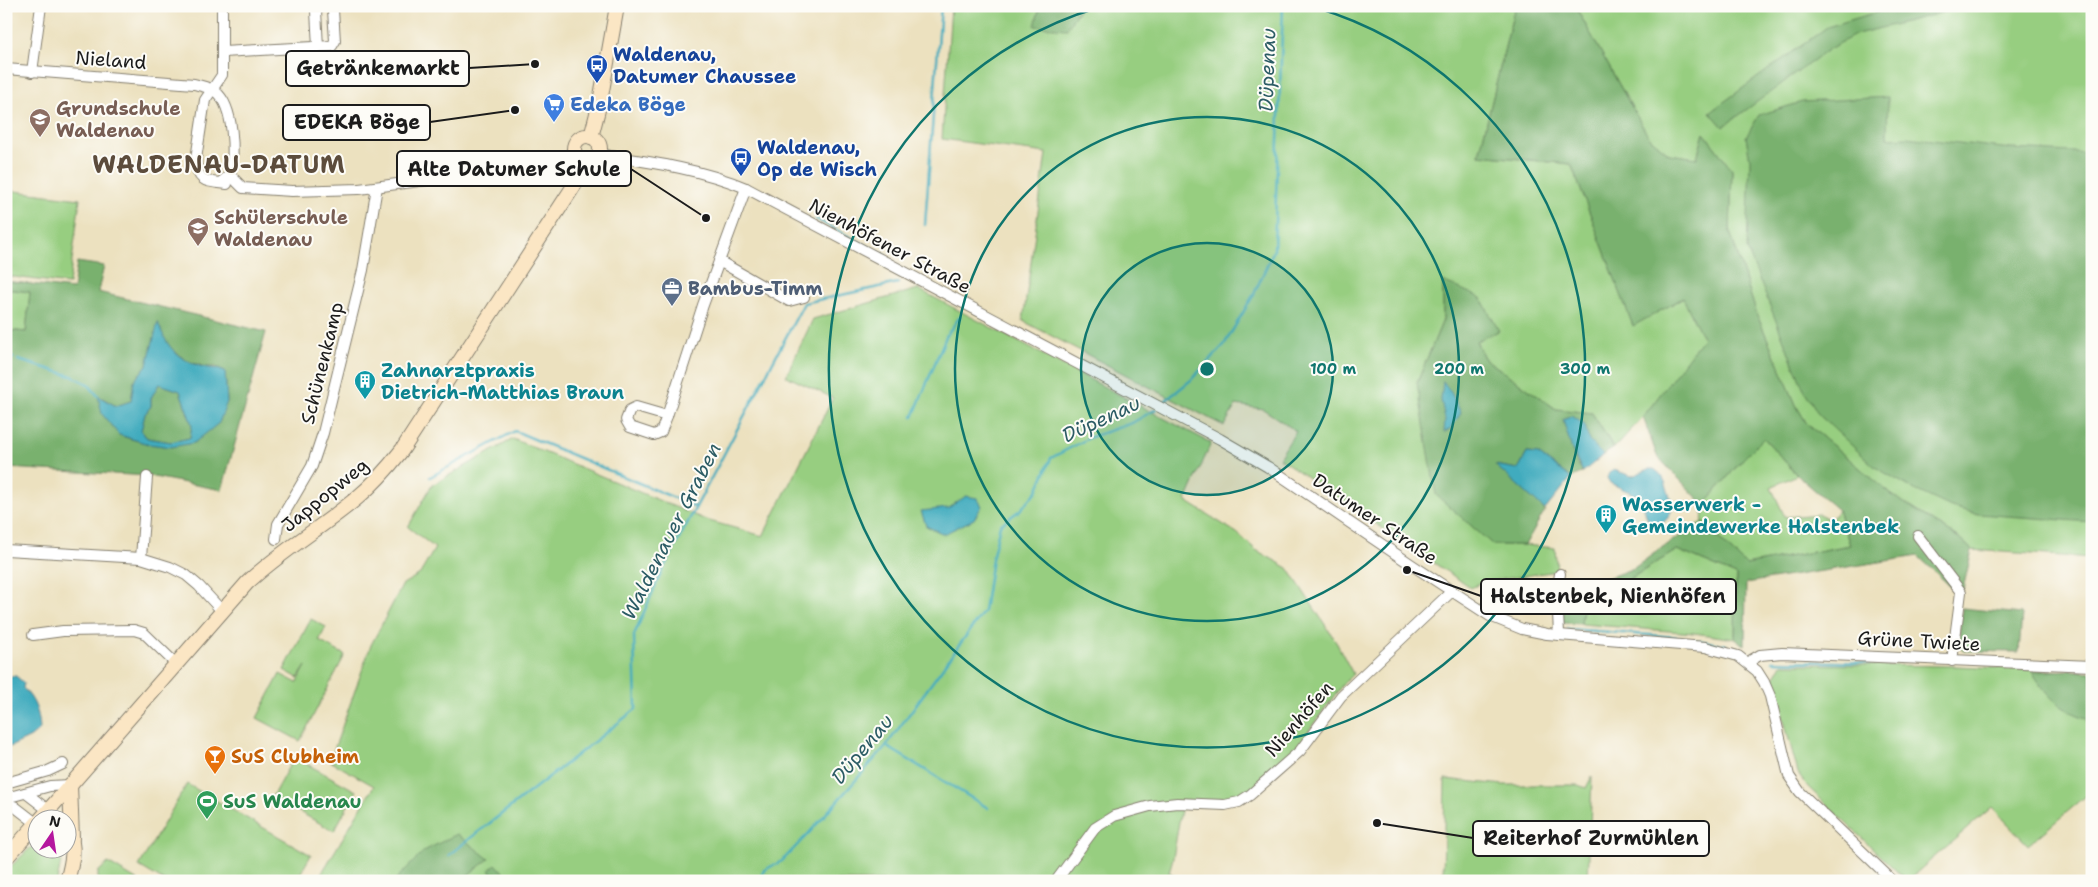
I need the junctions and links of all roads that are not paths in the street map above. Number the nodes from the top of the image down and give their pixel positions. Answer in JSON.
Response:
{"nodes":[{"id":1,"x":41,"y":6,"type":"edge"},
{"id":2,"x":222,"y":6,"type":"edge"},
{"id":3,"x":321,"y":6,"type":"edge"},
{"id":4,"x":329,"y":6,"type":"edge"},
{"id":5,"x":616,"y":6,"type":"edge"},
{"id":6,"x":318,"y":47,"type":"junction"},
{"id":7,"x":223,"y":52,"type":"junction"},
{"id":8,"x":6,"y":69,"type":"edge"},
{"id":9,"x":32,"y":72,"type":"junction"},
{"id":10,"x":212,"y":89,"type":"junction"},
{"id":11,"x":591,"y":137,"type":"junction"},
{"id":12,"x":599,"y":153,"type":"junction"},
{"id":13,"x":580,"y":158,"type":"junction"},
{"id":14,"x":230,"y":175,"type":"junction"},
{"id":15,"x":220,"y":183,"type":"junction"},
{"id":16,"x":240,"y":186,"type":"junction"},
{"id":17,"x":377,"y":187,"type":"junction"},
{"id":18,"x":746,"y":188,"type":"junction"},
{"id":19,"x":719,"y":261,"type":"junction"},
{"id":20,"x":804,"y":297,"type":"dead end"},
{"id":21,"x":1166,"y":410,"type":"joint"},
{"id":22,"x":667,"y":416,"type":"dead end"},
{"id":23,"x":148,"y":477,"type":"dead end"},
{"id":24,"x":1918,"y":536,"type":"dead end"},
{"id":25,"x":276,"y":539,"type":"dead end"},
{"id":26,"x":6,"y":550,"type":"edge"},
{"id":27,"x":141,"y":558,"type":"junction"},
{"id":28,"x":1560,"y":574,"type":"dead end"},
{"id":29,"x":1452,"y":592,"type":"junction"},
{"id":30,"x":222,"y":611,"type":"junction"},
{"id":31,"x":1559,"y":634,"type":"junction"},
{"id":32,"x":33,"y":635,"type":"dead end"},
{"id":33,"x":1952,"y":661,"type":"junction"},
{"id":34,"x":1748,"y":662,"type":"junction"},
{"id":35,"x":176,"y":664,"type":"junction"},
{"id":36,"x":2092,"y":666,"type":"edge"},
{"id":37,"x":63,"y":764,"type":"dead end"},
{"id":38,"x":6,"y":783,"type":"edge"},
{"id":39,"x":70,"y":785,"type":"junction"},
{"id":40,"x":26,"y":793,"type":"junction"},
{"id":41,"x":6,"y":798,"type":"edge"},
{"id":42,"x":6,"y":804,"type":"edge"},
{"id":43,"x":36,"y":810,"type":"edge"},
{"id":44,"x":50,"y":810,"type":"edge"},
{"id":45,"x":70,"y":810,"type":"edge"},
{"id":46,"x":28,"y":813,"type":"edge"},
{"id":47,"x":28,"y":835,"type":"edge"},
{"id":48,"x":6,"y":858,"type":"edge"},
{"id":49,"x":68,"y":860,"type":"edge"},
{"id":50,"x":71,"y":860,"type":"edge"},
{"id":51,"x":71,"y":866,"type":"junction"},
{"id":52,"x":67,"y":881,"type":"edge"},
{"id":53,"x":1056,"y":881,"type":"edge"},
{"id":54,"x":1893,"y":881,"type":"edge"}],
"edges":[{"from":1,"to":9,"type":"street"},
{"from":2,"to":7,"type":"street"},
{"from":3,"to":6,"type":"street"},
{"from":4,"to":6,"type":"street"},
{"from":5,"to":11,"type":"street"},
{"from":6,"to":7,"type":"street"},
{"from":7,"to":10,"type":"street"},
{"from":8,"to":9,"type":"street","name":"Nieland"},
{"from":9,"to":10,"type":"street","name":"Nieland"},
{"from":10,"to":14,"type":"street"},
{"from":10,"to":15,"type":"street"},
{"from":11,"to":12,"type":"street"},
{"from":11,"to":13,"type":"street"},
{"from":12,"to":13,"type":"street"},
{"from":12,"to":18,"type":"street","name":"Nienhöfener Straße"},
{"from":13,"to":17,"type":"street"},
{"from":13,"to":30,"type":"street","name":"Jappopweg"},
{"from":14,"to":15,"type":"street"},
{"from":14,"to":16,"type":"street"},
{"from":15,"to":16,"type":"street"},
{"from":16,"to":17,"type":"street"},
{"from":17,"to":25,"type":"street","name":"Schünenkamp"},
{"from":18,"to":19,"type":"street"},
{"from":18,"to":21,"type":"street","name":"Nienhöfener Straße"},
{"from":19,"to":20,"type":"street"},
{"from":19,"to":22,"type":"street"},
{"from":21,"to":29,"type":"street","name":"Datumer Straße"},
{"from":23,"to":27,"type":"street"},
{"from":24,"to":33,"type":"street"},
{"from":26,"to":27,"type":"street"},
{"from":27,"to":30,"type":"street"},
{"from":28,"to":31,"type":"street"},
{"from":29,"to":31,"type":"street","name":"Datumer Straße"},
{"from":29,"to":53,"type":"street","name":"Nienhöfen"},
{"from":30,"to":35,"type":"street","name":"Jappopweg"},
{"from":31,"to":34,"type":"street","name":"Datumer Straße"},
{"from":32,"to":35,"type":"street"},
{"from":33,"to":34,"type":"street","name":"Grüne Twiete"},
{"from":33,"to":36,"type":"street","name":"Grüne Twiete"},
{"from":34,"to":54,"type":"street","name":"Datumer Straße"},
{"from":35,"to":39,"type":"street","name":"Jappopweg"},
{"from":37,"to":38,"type":"street"},
{"from":39,"to":40,"type":"street"},
{"from":39,"to":44,"type":"street","name":"Jappopweg"},
{"from":39,"to":45,"type":"street"},
{"from":40,"to":41,"type":"street"},
{"from":40,"to":43,"type":"street"},
{"from":42,"to":46,"type":"street"},
{"from":47,"to":48,"type":"street","name":"Jappopweg"},
{"from":49,"to":51,"type":"street"},
{"from":50,"to":51,"type":"street"},
{"from":51,"to":52,"type":"street"}]}
